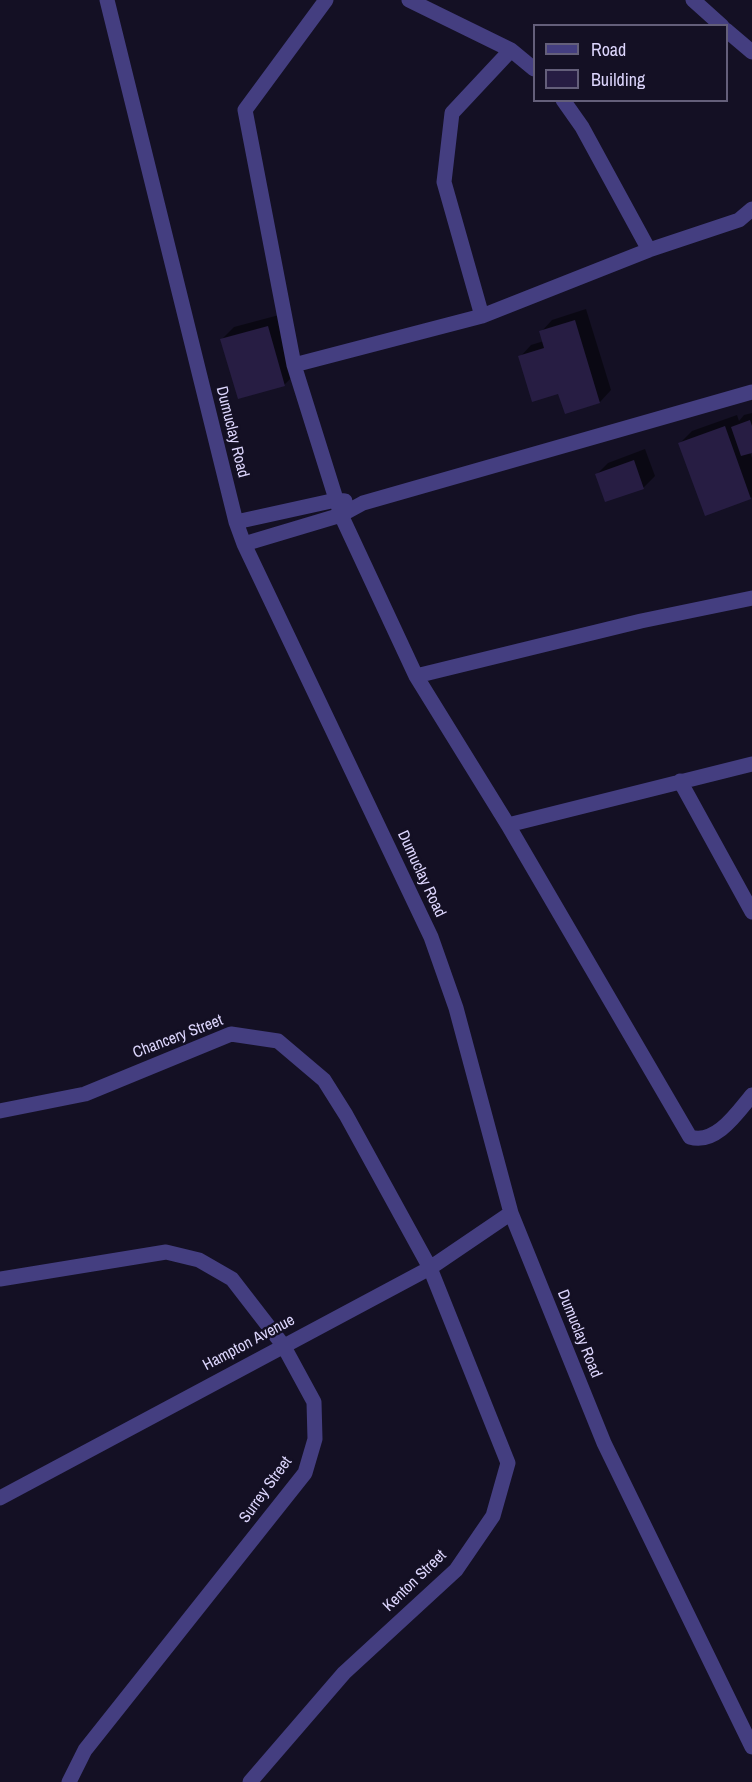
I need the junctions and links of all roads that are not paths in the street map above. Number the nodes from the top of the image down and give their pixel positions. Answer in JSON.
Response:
{"nodes":[{"id":1,"x":107,"y":0,"type":"edge"},
{"id":2,"x":326,"y":0,"type":"edge"},
{"id":3,"x":409,"y":0,"type":"edge"},
{"id":4,"x":693,"y":0,"type":"edge"},
{"id":5,"x":720,"y":24,"type":"edge"},
{"id":6,"x":728,"y":32,"type":"edge"},
{"id":7,"x":511,"y":50,"type":"junction"},
{"id":8,"x":752,"y":52,"type":"edge"},
{"id":9,"x":533,"y":68,"type":"edge"},
{"id":10,"x":564,"y":102,"type":"edge"},
{"id":11,"x":752,"y":209,"type":"edge"},
{"id":12,"x":649,"y":250,"type":"junction"},
{"id":13,"x":482,"y":316,"type":"junction"},
{"id":14,"x":294,"y":365,"type":"junction"},
{"id":15,"x":752,"y":392,"type":"edge"},
{"id":16,"x":336,"y":500,"type":"junction"},
{"id":17,"x":363,"y":503,"type":"junction"},
{"id":18,"x":341,"y":515,"type":"junction"},
{"id":19,"x":236,"y":522,"type":"junction"},
{"id":20,"x":244,"y":544,"type":"junction"},
{"id":21,"x":752,"y":598,"type":"edge"},
{"id":22,"x":416,"y":676,"type":"junction"},
{"id":23,"x":752,"y":764,"type":"edge"},
{"id":24,"x":680,"y":781,"type":"junction"},
{"id":25,"x":508,"y":825,"type":"junction"},
{"id":26,"x":752,"y":912,"type":"edge"},
{"id":27,"x":752,"y":1095,"type":"edge"},
{"id":28,"x":0,"y":1111,"type":"edge"},
{"id":29,"x":511,"y":1213,"type":"junction"},
{"id":30,"x":430,"y":1268,"type":"junction"},
{"id":31,"x":0,"y":1280,"type":"edge"},
{"id":32,"x":284,"y":1345,"type":"junction"},
{"id":33,"x":0,"y":1498,"type":"edge"},
{"id":34,"x":752,"y":1747,"type":"edge"},
{"id":35,"x":69,"y":1782,"type":"edge"},
{"id":36,"x":250,"y":1782,"type":"edge"}],
"edges":[{"from":1,"to":19,"type":"street","name":"Dumuclay Road"},
{"from":2,"to":14,"type":"street"},
{"from":3,"to":7,"type":"street"},
{"from":4,"to":5,"type":"street"},
{"from":6,"to":8,"type":"street"},
{"from":7,"to":9,"type":"street"},
{"from":7,"to":13,"type":"street"},
{"from":10,"to":12,"type":"street"},
{"from":11,"to":12,"type":"street"},
{"from":12,"to":13,"type":"street"},
{"from":13,"to":14,"type":"street"},
{"from":14,"to":16,"type":"street"},
{"from":15,"to":17,"type":"street"},
{"from":16,"to":17,"type":"street"},
{"from":16,"to":18,"type":"street"},
{"from":16,"to":19,"type":"street"},
{"from":17,"to":18,"type":"street"},
{"from":18,"to":20,"type":"street"},
{"from":18,"to":22,"type":"street"},
{"from":19,"to":20,"type":"street","name":"Dumuclay Road"},
{"from":20,"to":29,"type":"street","name":"Dumuclay Road"},
{"from":21,"to":22,"type":"street"},
{"from":22,"to":25,"type":"street"},
{"from":23,"to":24,"type":"street"},
{"from":24,"to":25,"type":"street"},
{"from":24,"to":26,"type":"street"},
{"from":25,"to":27,"type":"street"},
{"from":28,"to":30,"type":"street","name":"Chancery Street"},
{"from":29,"to":30,"type":"street","name":"Hampton Avenue"},
{"from":29,"to":34,"type":"street","name":"Dumuclay Road"},
{"from":30,"to":32,"type":"street","name":"Hampton Avenue"},
{"from":30,"to":36,"type":"street","name":"Kenton Street"},
{"from":31,"to":32,"type":"street","name":"Surrey Street"},
{"from":32,"to":33,"type":"street","name":"Hampton Avenue"},
{"from":32,"to":35,"type":"street","name":"Surrey Street"}]}
